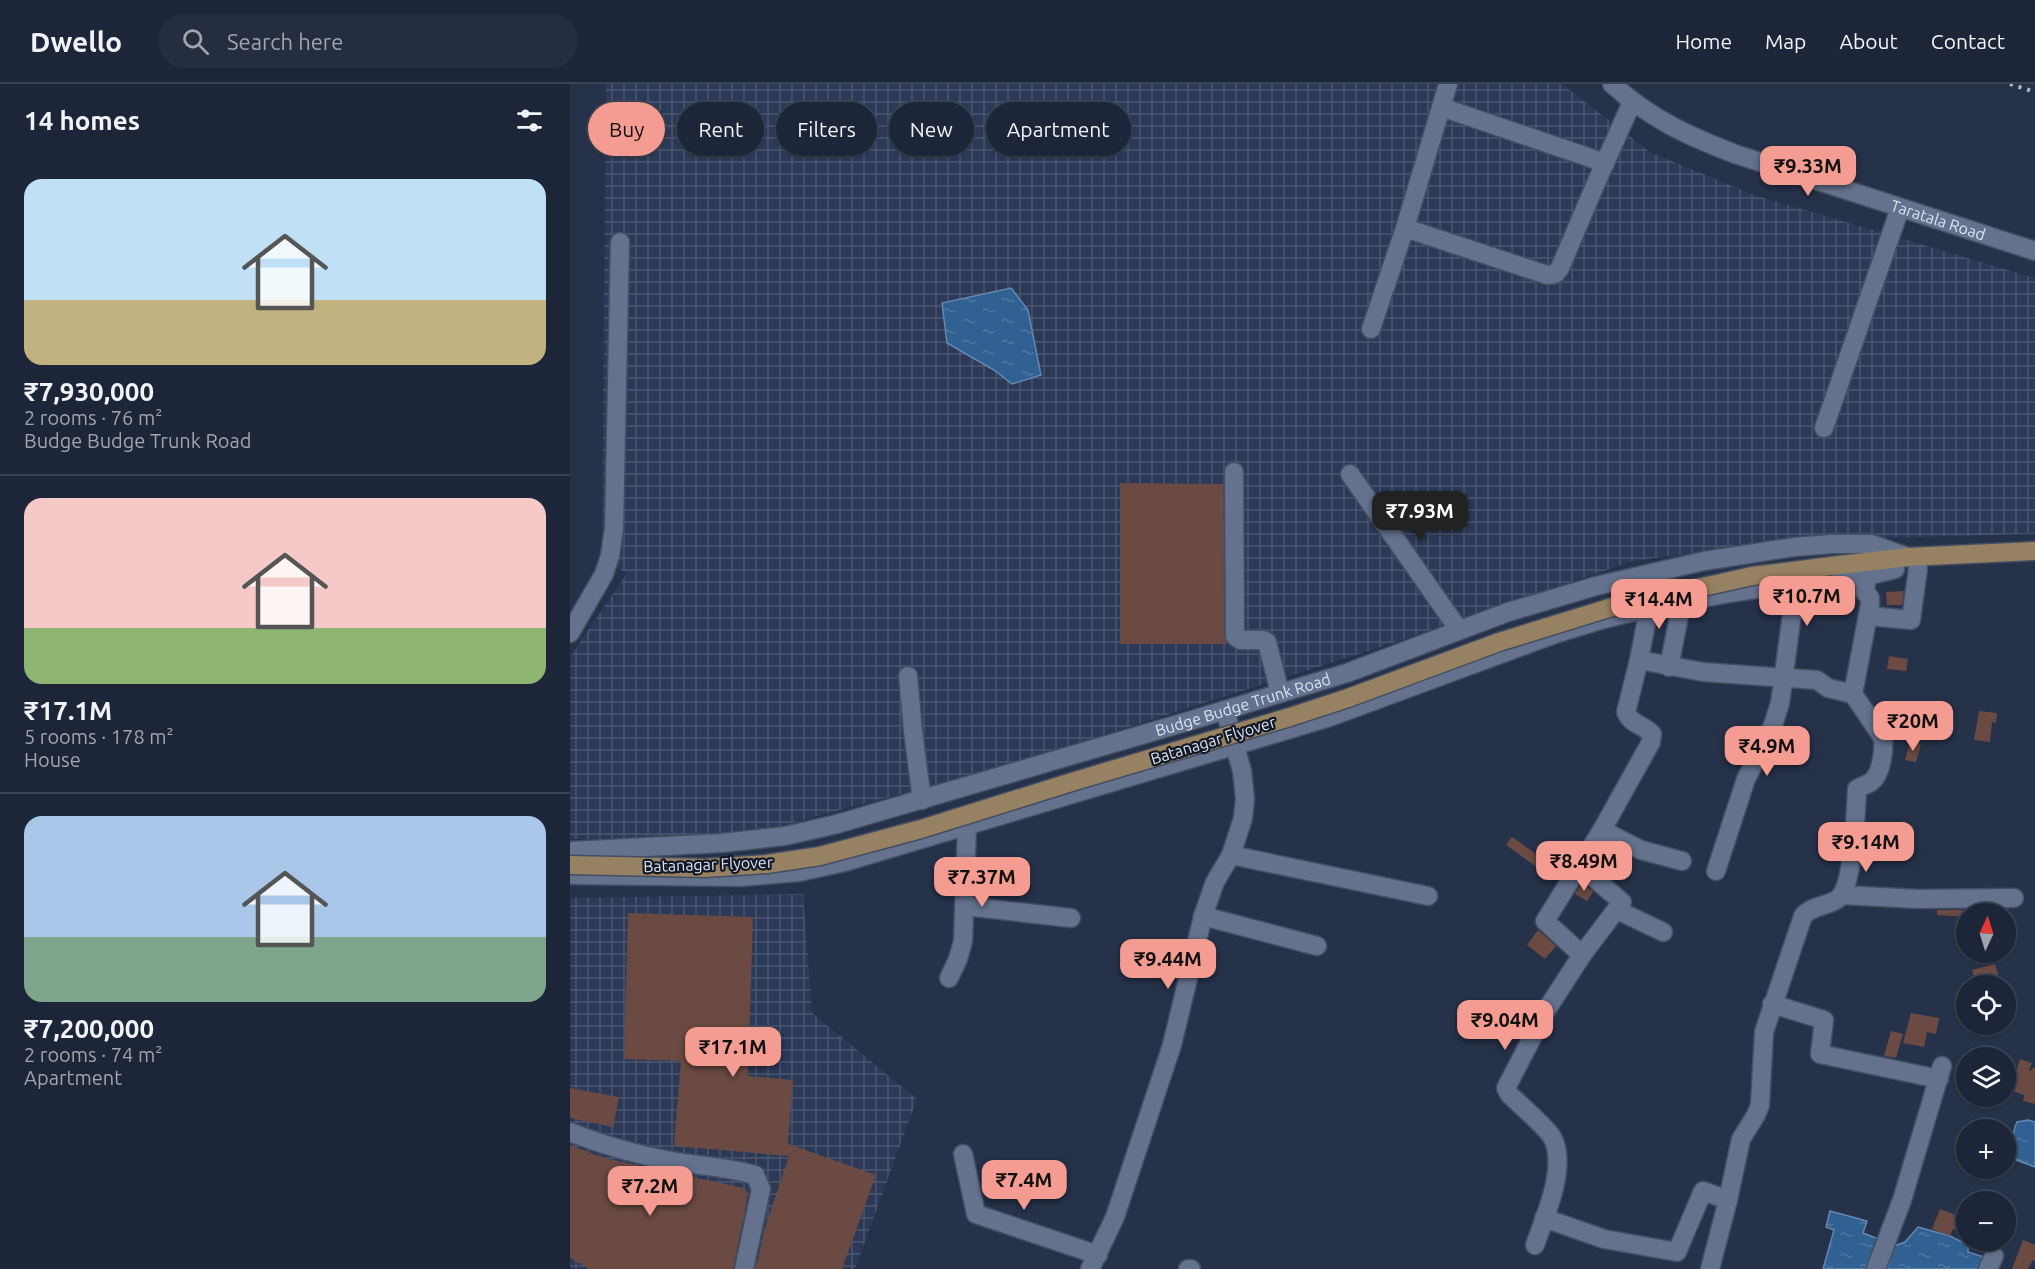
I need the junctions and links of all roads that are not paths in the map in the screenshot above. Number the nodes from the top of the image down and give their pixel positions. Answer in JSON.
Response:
{"nodes":[{"id":1,"x":1448,"y":84,"type":"edge"},
{"id":2,"x":1612,"y":84,"type":"edge"},
{"id":3,"x":1632,"y":102,"type":"junction"},
{"id":4,"x":1441,"y":107,"type":"junction"},
{"id":5,"x":1605,"y":163,"type":"junction"},
{"id":6,"x":1899,"y":208,"type":"junction"},
{"id":7,"x":1405,"y":228,"type":"junction"},
{"id":8,"x":620,"y":242,"type":"dead end"},
{"id":9,"x":2035,"y":251,"type":"edge"},
{"id":10,"x":1371,"y":329,"type":"dead end"},
{"id":11,"x":1824,"y":428,"type":"dead end"},
{"id":12,"x":1234,"y":472,"type":"dead end"},
{"id":13,"x":1350,"y":474,"type":"dead end"},
{"id":14,"x":2035,"y":551,"type":"edge"},
{"id":15,"x":2035,"y":560,"type":"edge"},
{"id":16,"x":1907,"y":565,"type":"junction"},
{"id":17,"x":1867,"y":576,"type":"junction"},
{"id":18,"x":1788,"y":584,"type":"junction"},
{"id":19,"x":1682,"y":601,"type":"junction"},
{"id":20,"x":1649,"y":608,"type":"junction"},
{"id":21,"x":1868,"y":616,"type":"junction"},
{"id":22,"x":1459,"y":630,"type":"junction"},
{"id":23,"x":570,"y":633,"type":"edge"},
{"id":24,"x":1639,"y":660,"type":"junction"},
{"id":25,"x":1669,"y":667,"type":"junction"},
{"id":26,"x":908,"y":676,"type":"dead end"},
{"id":27,"x":1783,"y":677,"type":"junction"},
{"id":28,"x":1280,"y":693,"type":"junction"},
{"id":29,"x":1853,"y":694,"type":"junction"},
{"id":30,"x":1225,"y":710,"type":"junction"},
{"id":31,"x":1236,"y":746,"type":"junction"},
{"id":32,"x":922,"y":800,"type":"junction"},
{"id":33,"x":963,"y":827,"type":"junction"},
{"id":34,"x":1602,"y":830,"type":"junction"},
{"id":35,"x":570,"y":851,"type":"edge"},
{"id":36,"x":1231,"y":855,"type":"junction"},
{"id":37,"x":1682,"y":861,"type":"dead end"},
{"id":38,"x":570,"y":865,"type":"edge"},
{"id":39,"x":1579,"y":865,"type":"junction"},
{"id":40,"x":1716,"y":871,"type":"dead end"},
{"id":41,"x":570,"y":875,"type":"edge"},
{"id":42,"x":1842,"y":895,"type":"junction"},
{"id":43,"x":1428,"y":896,"type":"dead end"},
{"id":44,"x":2014,"y":898,"type":"dead end"},
{"id":45,"x":964,"y":906,"type":"junction"},
{"id":46,"x":1617,"y":910,"type":"junction"},
{"id":47,"x":1203,"y":916,"type":"junction"},
{"id":48,"x":1071,"y":918,"type":"dead end"},
{"id":49,"x":957,"y":931,"type":"dead end"},
{"id":50,"x":1663,"y":932,"type":"dead end"},
{"id":51,"x":1317,"y":946,"type":"dead end"},
{"id":52,"x":1582,"y":956,"type":"junction"},
{"id":53,"x":949,"y":978,"type":"dead end"},
{"id":54,"x":1772,"y":1004,"type":"junction"},
{"id":55,"x":570,"y":1132,"type":"edge"},
{"id":56,"x":963,"y":1154,"type":"dead end"},
{"id":57,"x":1728,"y":1200,"type":"junction"},
{"id":58,"x":1544,"y":1218,"type":"junction"},
{"id":59,"x":1535,"y":1245,"type":"dead end"},
{"id":60,"x":1093,"y":1265,"type":"edge"},
{"id":61,"x":744,"y":1269,"type":"edge"},
{"id":62,"x":1710,"y":1269,"type":"edge"},
{"id":63,"x":1876,"y":1269,"type":"edge"}],
"edges":[{"from":1,"to":4,"type":"street"},
{"from":2,"to":3,"type":"street","name":"Taratala Road"},
{"from":3,"to":5,"type":"street"},
{"from":3,"to":6,"type":"street","name":"Taratala Road"},
{"from":4,"to":5,"type":"street"},
{"from":4,"to":7,"type":"street"},
{"from":5,"to":7,"type":"street"},
{"from":6,"to":9,"type":"street","name":"Taratala Road"},
{"from":6,"to":11,"type":"street"},
{"from":7,"to":10,"type":"street"},
{"from":8,"to":23,"type":"street"},
{"from":12,"to":28,"type":"street"},
{"from":13,"to":22,"type":"street"},
{"from":14,"to":16,"type":"main road"},
{"from":15,"to":16,"type":"main road"},
{"from":16,"to":17,"type":"street"},
{"from":16,"to":21,"type":"street"},
{"from":16,"to":22,"type":"street","name":"Budge Budge Trunk Road"},
{"from":16,"to":38,"type":"main road","name":"Batanagar Flyover","bridge":true},
{"from":17,"to":18,"type":"street"},
{"from":17,"to":21,"type":"street"},
{"from":18,"to":19,"type":"street"},
{"from":18,"to":27,"type":"street"},
{"from":19,"to":20,"type":"street"},
{"from":19,"to":25,"type":"street"},
{"from":20,"to":24,"type":"street"},
{"from":20,"to":31,"type":"street"},
{"from":21,"to":29,"type":"street"},
{"from":22,"to":28,"type":"street","name":"Budge Budge Trunk Road"},
{"from":24,"to":25,"type":"street"},
{"from":24,"to":34,"type":"street"},
{"from":25,"to":27,"type":"street"},
{"from":26,"to":32,"type":"street"},
{"from":27,"to":29,"type":"street"},
{"from":27,"to":40,"type":"street"},
{"from":28,"to":30,"type":"street","name":"Budge Budge Trunk Road"},
{"from":29,"to":42,"type":"street"},
{"from":30,"to":31,"type":"street"},
{"from":30,"to":32,"type":"street","name":"Budge Budge Trunk Road"},
{"from":31,"to":33,"type":"street"},
{"from":31,"to":36,"type":"street"},
{"from":32,"to":35,"type":"street","name":"Budge Budge Trunk Road"},
{"from":33,"to":41,"type":"street"},
{"from":33,"to":45,"type":"street"},
{"from":33,"to":49,"type":"street"},
{"from":34,"to":37,"type":"street"},
{"from":34,"to":39,"type":"street"},
{"from":36,"to":43,"type":"street"},
{"from":36,"to":47,"type":"street"},
{"from":39,"to":46,"type":"street"},
{"from":39,"to":52,"type":"street"},
{"from":42,"to":44,"type":"street"},
{"from":42,"to":54,"type":"street"},
{"from":45,"to":48,"type":"street"},
{"from":45,"to":53,"type":"street"},
{"from":46,"to":50,"type":"street"},
{"from":46,"to":52,"type":"street"},
{"from":47,"to":51,"type":"street"},
{"from":47,"to":60,"type":"street"},
{"from":52,"to":58,"type":"street"},
{"from":54,"to":57,"type":"street"},
{"from":54,"to":63,"type":"street"},
{"from":55,"to":61,"type":"street"},
{"from":56,"to":60,"type":"street"},
{"from":57,"to":58,"type":"street"},
{"from":57,"to":62,"type":"street"},
{"from":58,"to":59,"type":"street"}]}
